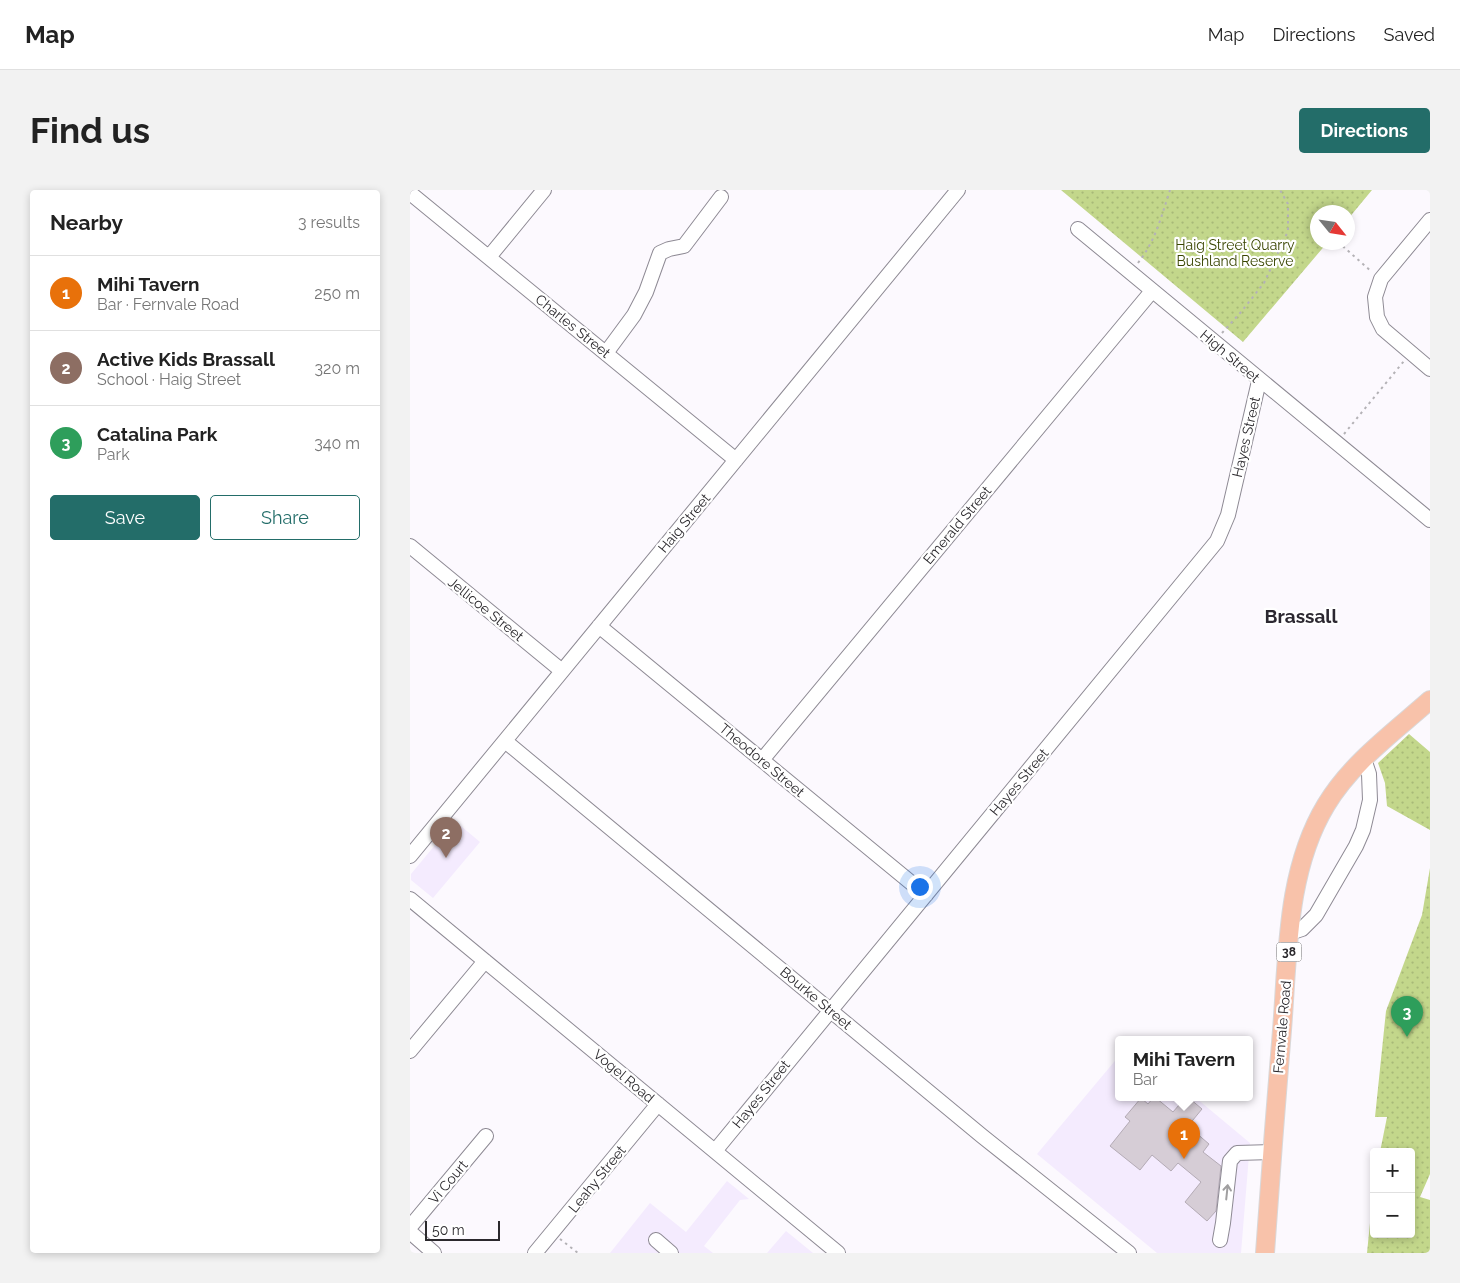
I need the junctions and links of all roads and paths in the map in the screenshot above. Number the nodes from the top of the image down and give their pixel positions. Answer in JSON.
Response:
{"nodes":[{"id":1,"x":544,"y":190,"type":"edge"},
{"id":2,"x":958,"y":190,"type":"edge"},
{"id":3,"x":1170,"y":190,"type":"edge"},
{"id":4,"x":1280,"y":190,"type":"edge"},
{"id":5,"x":410,"y":193,"type":"edge"},
{"id":6,"x":721,"y":197,"type":"dead end"},
{"id":7,"x":1430,"y":220,"type":"edge"},
{"id":8,"x":1078,"y":230,"type":"dead end"},
{"id":9,"x":1347,"y":250,"type":"edge"},
{"id":10,"x":489,"y":257,"type":"junction"},
{"id":11,"x":1130,"y":273,"type":"junction"},
{"id":12,"x":1381,"y":279,"type":"junction"},
{"id":13,"x":1152,"y":291,"type":"junction"},
{"id":14,"x":1214,"y":342,"type":"junction"},
{"id":15,"x":606,"y":353,"type":"junction"},
{"id":16,"x":1410,"y":353,"type":"junction"},
{"id":17,"x":1430,"y":369,"type":"edge"},
{"id":18,"x":1259,"y":380,"type":"junction"},
{"id":19,"x":1340,"y":438,"type":"dead end"},
{"id":20,"x":736,"y":460,"type":"junction"},
{"id":21,"x":1430,"y":520,"type":"edge"},
{"id":22,"x":410,"y":546,"type":"edge"},
{"id":23,"x":599,"y":626,"type":"junction"},
{"id":24,"x":562,"y":671,"type":"junction"},
{"id":25,"x":1430,"y":700,"type":"edge"},
{"id":26,"x":504,"y":741,"type":"junction"},
{"id":27,"x":1364,"y":758,"type":"junction"},
{"id":28,"x":762,"y":760,"type":"junction"},
{"id":29,"x":410,"y":856,"type":"edge"},
{"id":30,"x":926,"y":895,"type":"junction"},
{"id":31,"x":410,"y":899,"type":"edge"},
{"id":32,"x":1290,"y":933,"type":"junction"},
{"id":33,"x":484,"y":961,"type":"junction"},
{"id":34,"x":830,"y":1010,"type":"junction"},
{"id":35,"x":410,"y":1051,"type":"edge"},
{"id":36,"x":658,"y":1104,"type":"junction"},
{"id":37,"x":486,"y":1136,"type":"dead end"},
{"id":38,"x":714,"y":1151,"type":"junction"},
{"id":39,"x":1272,"y":1152,"type":"junction"},
{"id":40,"x":410,"y":1227,"type":"edge"},
{"id":41,"x":410,"y":1232,"type":"edge"},
{"id":42,"x":552,"y":1233,"type":"junction"},
{"id":43,"x":656,"y":1240,"type":"dead end"},
{"id":44,"x":1220,"y":1240,"type":"dead end"},
{"id":45,"x":434,"y":1253,"type":"edge"},
{"id":46,"x":535,"y":1253,"type":"edge"},
{"id":47,"x":578,"y":1253,"type":"edge"},
{"id":48,"x":671,"y":1253,"type":"edge"},
{"id":49,"x":838,"y":1253,"type":"edge"},
{"id":50,"x":1128,"y":1253,"type":"edge"},
{"id":51,"x":1265,"y":1253,"type":"edge"}],
"edges":[{"from":1,"to":10,"type":"street"},
{"from":2,"to":20,"type":"street","name":"Haig Street"},
{"from":3,"to":11,"type":"path"},
{"from":4,"to":14,"type":"path"},
{"from":5,"to":10,"type":"street","name":"Charles Street"},
{"from":6,"to":15,"type":"street"},
{"from":7,"to":12,"type":"street"},
{"from":8,"to":11,"type":"street","name":"High Street"},
{"from":9,"to":12,"type":"path"},
{"from":10,"to":15,"type":"street","name":"Charles Street"},
{"from":11,"to":13,"type":"street","name":"High Street"},
{"from":12,"to":16,"type":"street"},
{"from":13,"to":14,"type":"street","name":"High Street"},
{"from":13,"to":28,"type":"street","name":"Emerald Street"},
{"from":14,"to":18,"type":"street","name":"High Street"},
{"from":15,"to":20,"type":"street","name":"Charles Street"},
{"from":16,"to":17,"type":"street"},
{"from":16,"to":19,"type":"path"},
{"from":18,"to":21,"type":"street","name":"High Street"},
{"from":18,"to":30,"type":"street","name":"Hayes Street"},
{"from":20,"to":23,"type":"street","name":"Haig Street"},
{"from":22,"to":24,"type":"street","name":"Jellicoe Street"},
{"from":23,"to":24,"type":"street","name":"Haig Street"},
{"from":23,"to":28,"type":"street","name":"Theodore Street"},
{"from":24,"to":26,"type":"street","name":"Haig Street"},
{"from":25,"to":27,"type":"main road","name":"Fernvale Road","number":"38"},
{"from":26,"to":29,"type":"street","name":"Haig Street"},
{"from":26,"to":34,"type":"street","name":"Bourke Street"},
{"from":27,"to":32,"type":"main road","name":"Fernvale Road","number":"38"},
{"from":27,"to":32,"type":"street"},
{"from":28,"to":30,"type":"street","name":"Theodore Street"},
{"from":30,"to":34,"type":"street","name":"Hayes Street"},
{"from":31,"to":33,"type":"street","name":"Vogel Road"},
{"from":32,"to":39,"type":"main road","name":"Fernvale Road","number":"38"},
{"from":33,"to":35,"type":"street"},
{"from":33,"to":36,"type":"street","name":"Vogel Road"},
{"from":34,"to":38,"type":"street","name":"Hayes Street"},
{"from":34,"to":50,"type":"street","name":"Bourke Street"},
{"from":36,"to":38,"type":"street","name":"Vogel Road"},
{"from":36,"to":42,"type":"street","name":"Leahy Street"},
{"from":37,"to":40,"type":"street","name":"Vi Court"},
{"from":38,"to":49,"type":"street","name":"Vogel Road"},
{"from":44,"to":39,"type":"street","one_way":true},
{"from":39,"to":51,"type":"main road","name":"Fernvale Road","number":"38"},
{"from":41,"to":45,"type":"street"},
{"from":42,"to":46,"type":"street","name":"Leahy Street"},
{"from":42,"to":47,"type":"path"},
{"from":43,"to":48,"type":"street"}]}
